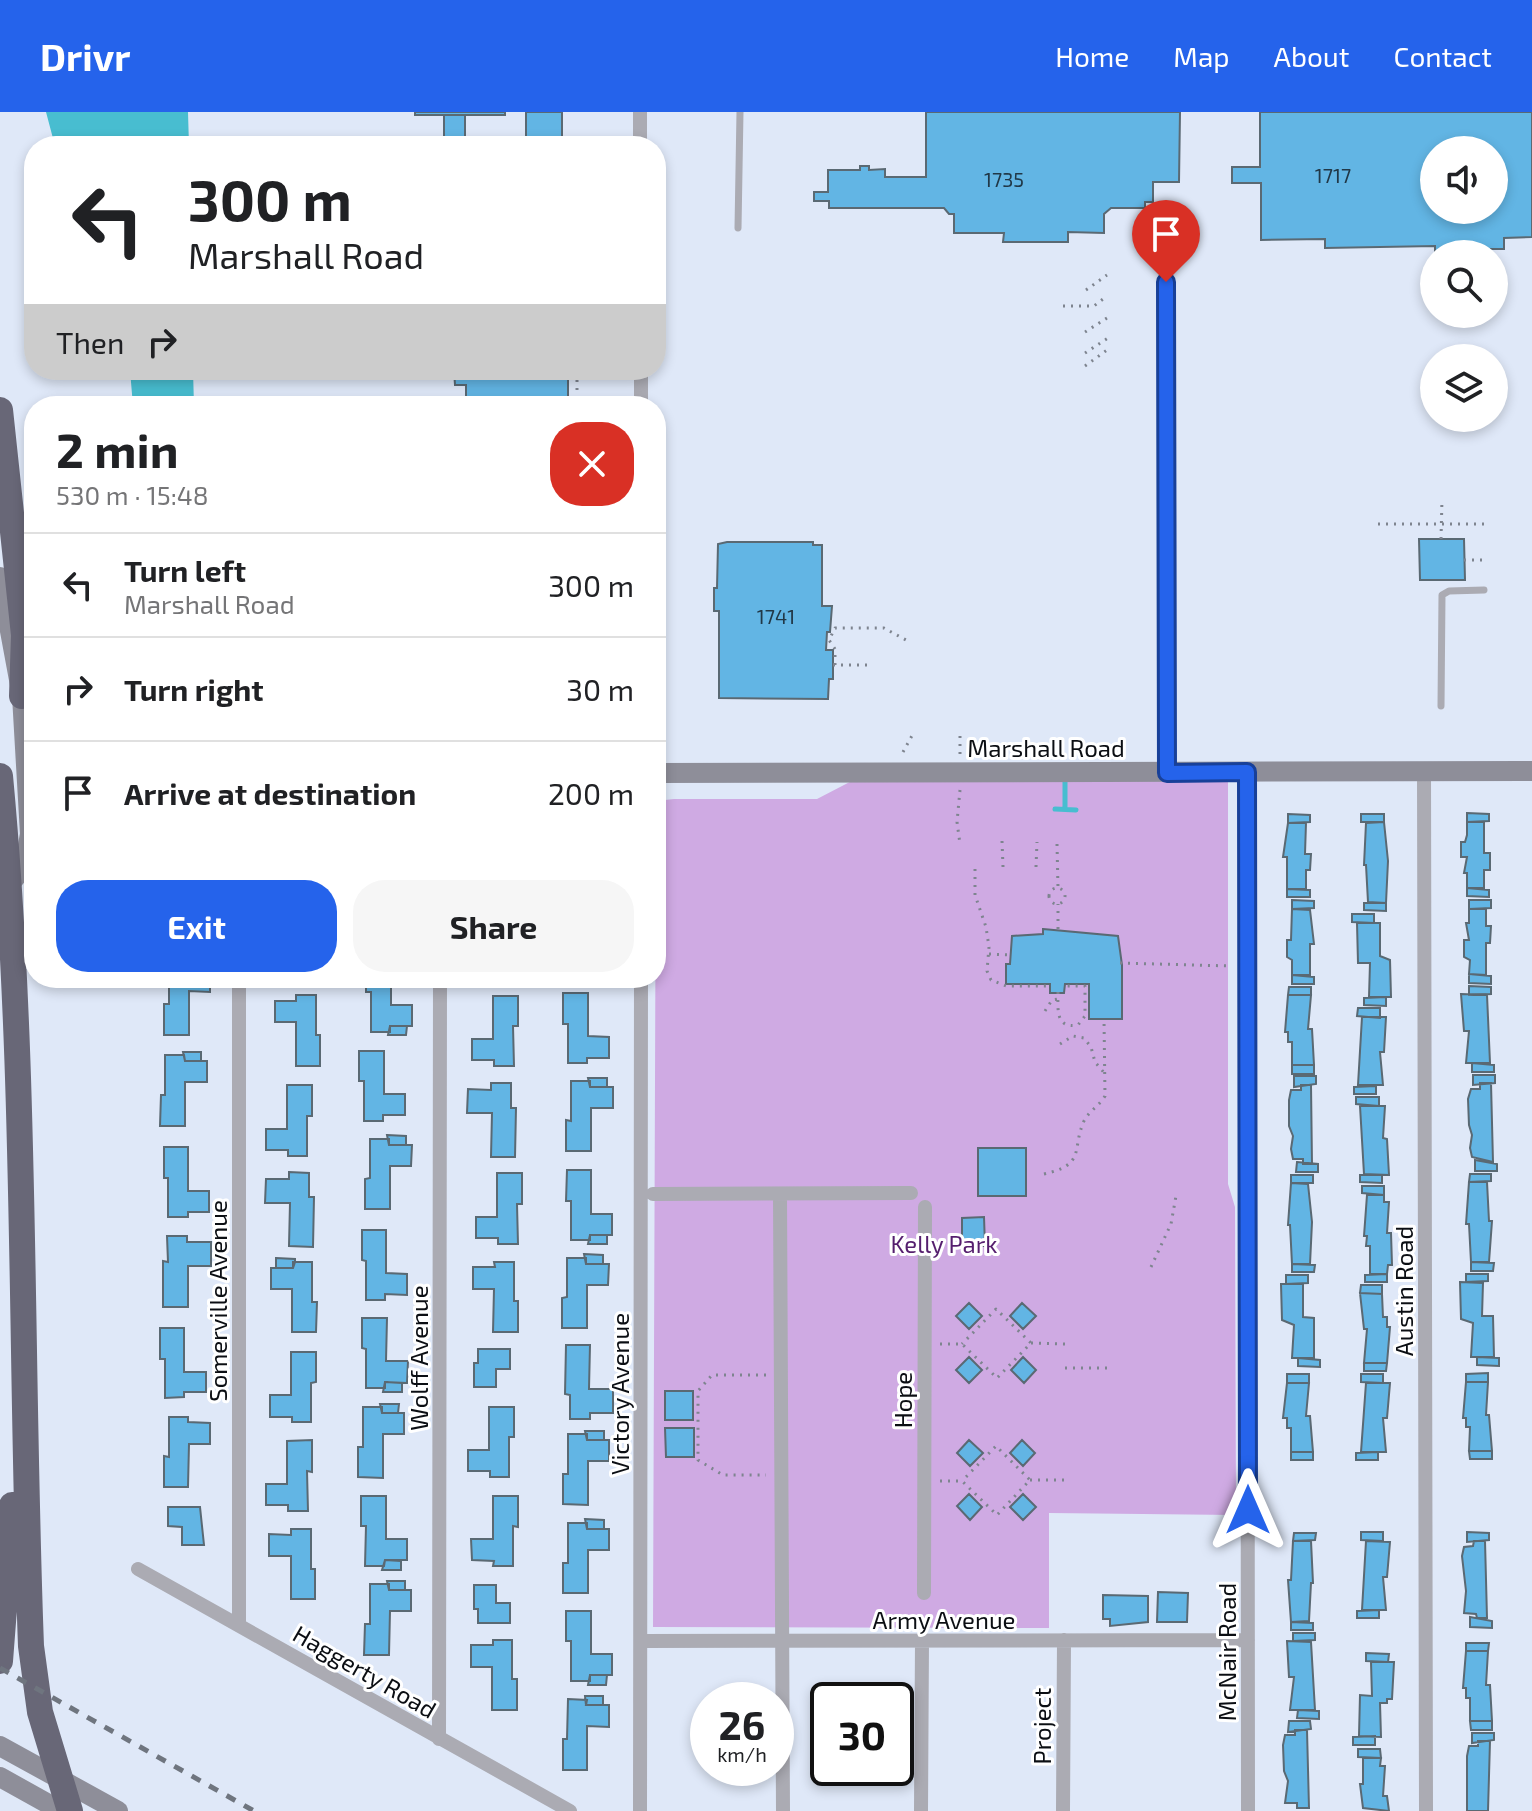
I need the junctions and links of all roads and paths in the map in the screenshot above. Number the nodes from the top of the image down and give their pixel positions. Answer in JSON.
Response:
{"nodes":[{"id":1,"x":640,"y":112,"type":"edge"},
{"id":2,"x":740,"y":112,"type":"edge"},
{"id":3,"x":640,"y":136,"type":"edge"},
{"id":4,"x":738,"y":228,"type":"dead end"},
{"id":5,"x":1107,"y":275,"type":"dead end"},
{"id":6,"x":1166,"y":282,"type":"dead end"},
{"id":7,"x":1086,"y":290,"type":"dead end"},
{"id":8,"x":1107,"y":296,"type":"dead end"},
{"id":9,"x":1063,"y":306,"type":"dead end"},
{"id":10,"x":1107,"y":318,"type":"dead end"},
{"id":11,"x":1085,"y":332,"type":"dead end"},
{"id":12,"x":1108,"y":338,"type":"dead end"},
{"id":13,"x":1107,"y":350,"type":"dead end"},
{"id":14,"x":1085,"y":353,"type":"dead end"},
{"id":15,"x":1085,"y":366,"type":"dead end"},
{"id":16,"x":0,"y":410,"type":"edge"},
{"id":17,"x":1442,"y":499,"type":"dead end"},
{"id":18,"x":1378,"y":524,"type":"dead end"},
{"id":19,"x":1442,"y":524,"type":"junction"},
{"id":20,"x":1484,"y":524,"type":"dead end"},
{"id":21,"x":1441,"y":539,"type":"dead end"},
{"id":22,"x":1464,"y":560,"type":"dead end"},
{"id":23,"x":1484,"y":560,"type":"dead end"},
{"id":24,"x":0,"y":577,"type":"edge"},
{"id":25,"x":1484,"y":590,"type":"dead end"},
{"id":26,"x":906,"y":640,"type":"dead end"},
{"id":27,"x":869,"y":665,"type":"dead end"},
{"id":28,"x":22,"y":696,"type":"junction"},
{"id":29,"x":1441,"y":706,"type":"dead end"},
{"id":30,"x":914,"y":732,"type":"dead end"},
{"id":31,"x":24,"y":739,"type":"edge"},
{"id":32,"x":903,"y":752,"type":"dead end"},
{"id":33,"x":1424,"y":770,"type":"junction"},
{"id":34,"x":1532,"y":771,"type":"edge"},
{"id":35,"x":1247,"y":772,"type":"junction"},
{"id":36,"x":666,"y":773,"type":"edge"},
{"id":37,"x":1167,"y":773,"type":"junction"},
{"id":38,"x":0,"y":776,"type":"edge"},
{"id":39,"x":1002,"y":841,"type":"dead end"},
{"id":40,"x":1037,"y":842,"type":"dead end"},
{"id":41,"x":1057,"y":844,"type":"dead end"},
{"id":42,"x":24,"y":867,"type":"edge"},
{"id":43,"x":1003,"y":867,"type":"dead end"},
{"id":44,"x":1036,"y":867,"type":"dead end"},
{"id":45,"x":975,"y":869,"type":"dead end"},
{"id":46,"x":1058,"y":888,"type":"junction"},
{"id":47,"x":0,"y":896,"type":"edge"},
{"id":48,"x":1058,"y":904,"type":"junction"},
{"id":49,"x":1058,"y":929,"type":"dead end"},
{"id":50,"x":989,"y":954,"type":"junction"},
{"id":51,"x":1010,"y":955,"type":"dead end"},
{"id":52,"x":1120,"y":963,"type":"dead end"},
{"id":53,"x":1247,"y":966,"type":"junction"},
{"id":54,"x":1050,"y":986,"type":"dead end"},
{"id":55,"x":1064,"y":986,"type":"dead end"},
{"id":56,"x":239,"y":988,"type":"edge"},
{"id":57,"x":440,"y":988,"type":"edge"},
{"id":58,"x":641,"y":988,"type":"edge"},
{"id":59,"x":1058,"y":992,"type":"dead end"},
{"id":60,"x":1058,"y":999,"type":"junction"},
{"id":61,"x":1045,"y":1011,"type":"dead end"},
{"id":62,"x":1104,"y":1019,"type":"dead end"},
{"id":63,"x":1072,"y":1026,"type":"junction"},
{"id":64,"x":1073,"y":1036,"type":"junction"},
{"id":65,"x":1060,"y":1044,"type":"dead end"},
{"id":66,"x":1106,"y":1075,"type":"junction"},
{"id":67,"x":1044,"y":1174,"type":"dead end"},
{"id":68,"x":911,"y":1193,"type":"dead end"},
{"id":69,"x":653,"y":1194,"type":"dead end"},
{"id":70,"x":780,"y":1194,"type":"junction"},
{"id":71,"x":1176,"y":1196,"type":"dead end"},
{"id":72,"x":925,"y":1207,"type":"dead end"},
{"id":73,"x":1151,"y":1267,"type":"dead end"},
{"id":74,"x":21,"y":1283,"type":"junction"},
{"id":75,"x":1031,"y":1343,"type":"junction"},
{"id":76,"x":924,"y":1344,"type":"junction"},
{"id":77,"x":962,"y":1344,"type":"junction"},
{"id":78,"x":1065,"y":1344,"type":"dead end"},
{"id":79,"x":1065,"y":1368,"type":"dead end"},
{"id":80,"x":1111,"y":1368,"type":"dead end"},
{"id":81,"x":782,"y":1375,"type":"junction"},
{"id":82,"x":782,"y":1475,"type":"junction"},
{"id":83,"x":1030,"y":1480,"type":"junction"},
{"id":84,"x":1066,"y":1480,"type":"dead end"},
{"id":85,"x":923,"y":1481,"type":"junction"},
{"id":86,"x":962,"y":1481,"type":"junction"},
{"id":87,"x":138,"y":1569,"type":"dead end"},
{"id":88,"x":924,"y":1593,"type":"dead end"},
{"id":89,"x":239,"y":1624,"type":"junction"},
{"id":90,"x":1064,"y":1640,"type":"junction"},
{"id":91,"x":1248,"y":1640,"type":"junction"},
{"id":92,"x":641,"y":1641,"type":"junction"},
{"id":93,"x":784,"y":1641,"type":"junction"},
{"id":94,"x":922,"y":1641,"type":"junction"},
{"id":95,"x":0,"y":1661,"type":"edge"},
{"id":96,"x":439,"y":1739,"type":"junction"},
{"id":97,"x":0,"y":1746,"type":"edge"},
{"id":98,"x":0,"y":1777,"type":"edge"},
{"id":99,"x":61,"y":1811,"type":"edge"},
{"id":100,"x":70,"y":1811,"type":"edge"},
{"id":101,"x":118,"y":1811,"type":"edge"},
{"id":102,"x":570,"y":1811,"type":"edge"},
{"id":103,"x":640,"y":1811,"type":"edge"},
{"id":104,"x":783,"y":1811,"type":"edge"},
{"id":105,"x":921,"y":1811,"type":"edge"},
{"id":106,"x":1063,"y":1811,"type":"edge"},
{"id":107,"x":1248,"y":1811,"type":"edge"},
{"id":108,"x":1426,"y":1811,"type":"edge"}],
"edges":[{"from":1,"to":3,"type":"street"},
{"from":2,"to":4,"type":"lane"},
{"from":5,"to":7,"type":"path"},
{"from":6,"to":37,"type":"lane"},
{"from":8,"to":9,"type":"path"},
{"from":10,"to":11,"type":"path"},
{"from":12,"to":14,"type":"path"},
{"from":13,"to":15,"type":"path"},
{"from":16,"to":28,"type":"highway"},
{"from":17,"to":19,"type":"path"},
{"from":18,"to":19,"type":"path"},
{"from":19,"to":20,"type":"path"},
{"from":19,"to":21,"type":"path"},
{"from":22,"to":23,"type":"path"},
{"from":24,"to":28,"type":"street"},
{"from":25,"to":29,"type":"lane"},
{"from":26,"to":27,"type":"path"},
{"from":28,"to":31,"type":"street"},
{"from":30,"to":32,"type":"path"},
{"from":33,"to":34,"type":"street","name":"Marshall Road"},
{"from":33,"to":35,"type":"street","name":"Marshall Road"},
{"from":33,"to":108,"type":"street","name":"Austin Road"},
{"from":35,"to":37,"type":"street","name":"Marshall Road"},
{"from":35,"to":53,"type":"street","name":"McNair Road"},
{"from":36,"to":37,"type":"street","name":"Marshall Road"},
{"from":38,"to":74,"type":"highway"},
{"from":39,"to":43,"type":"path"},
{"from":40,"to":44,"type":"path"},
{"from":41,"to":46,"type":"path"},
{"from":42,"to":47,"type":"street"},
{"from":45,"to":50,"type":"path"},
{"from":46,"to":48,"type":"path"},
{"from":46,"to":48,"type":"path"},
{"from":48,"to":49,"type":"path"},
{"from":50,"to":51,"type":"path"},
{"from":50,"to":54,"type":"path"},
{"from":52,"to":53,"type":"path"},
{"from":53,"to":91,"type":"street","name":"McNair Road"},
{"from":55,"to":63,"type":"path"},
{"from":56,"to":89,"type":"street","name":"Somerville Avenue"},
{"from":57,"to":96,"type":"street","name":"Wolff Avenue"},
{"from":58,"to":92,"type":"street","name":"Victory Avenue"},
{"from":59,"to":60,"type":"path"},
{"from":60,"to":61,"type":"path"},
{"from":60,"to":63,"type":"path"},
{"from":62,"to":66,"type":"path"},
{"from":63,"to":64,"type":"path"},
{"from":64,"to":65,"type":"path"},
{"from":64,"to":66,"type":"path"},
{"from":66,"to":67,"type":"path"},
{"from":68,"to":70,"type":"street"},
{"from":69,"to":70,"type":"street"},
{"from":70,"to":81,"type":"street"},
{"from":71,"to":73,"type":"path"},
{"from":72,"to":76,"type":"street","name":"Hope"},
{"from":74,"to":95,"type":"highway"},
{"from":74,"to":100,"type":"highway"},
{"from":75,"to":77,"type":"path"},
{"from":75,"to":77,"type":"path"},
{"from":75,"to":78,"type":"path"},
{"from":76,"to":77,"type":"path"},
{"from":76,"to":85,"type":"street","name":"Hope"},
{"from":79,"to":80,"type":"path"},
{"from":81,"to":82,"type":"street"},
{"from":81,"to":82,"type":"path"},
{"from":82,"to":93,"type":"street"},
{"from":83,"to":84,"type":"path"},
{"from":83,"to":86,"type":"path"},
{"from":83,"to":86,"type":"path"},
{"from":85,"to":86,"type":"path"},
{"from":85,"to":88,"type":"street","name":"Hope"},
{"from":87,"to":89,"type":"street","name":"Haggerty Road"},
{"from":89,"to":96,"type":"street","name":"Haggerty Road"},
{"from":90,"to":91,"type":"street","name":"Army Avenue"},
{"from":90,"to":94,"type":"street","name":"Army Avenue"},
{"from":90,"to":106,"type":"street","name":"Project"},
{"from":91,"to":107,"type":"street","name":"McNair Road"},
{"from":92,"to":93,"type":"street","name":"Army Avenue"},
{"from":92,"to":103,"type":"street","name":"Victory Avenue"},
{"from":93,"to":94,"type":"street","name":"Army Avenue"},
{"from":93,"to":104,"type":"street"},
{"from":94,"to":105,"type":"street"},
{"from":96,"to":102,"type":"street","name":"Haggerty Road"},
{"from":97,"to":101,"type":"street"},
{"from":98,"to":99,"type":"street"}]}
